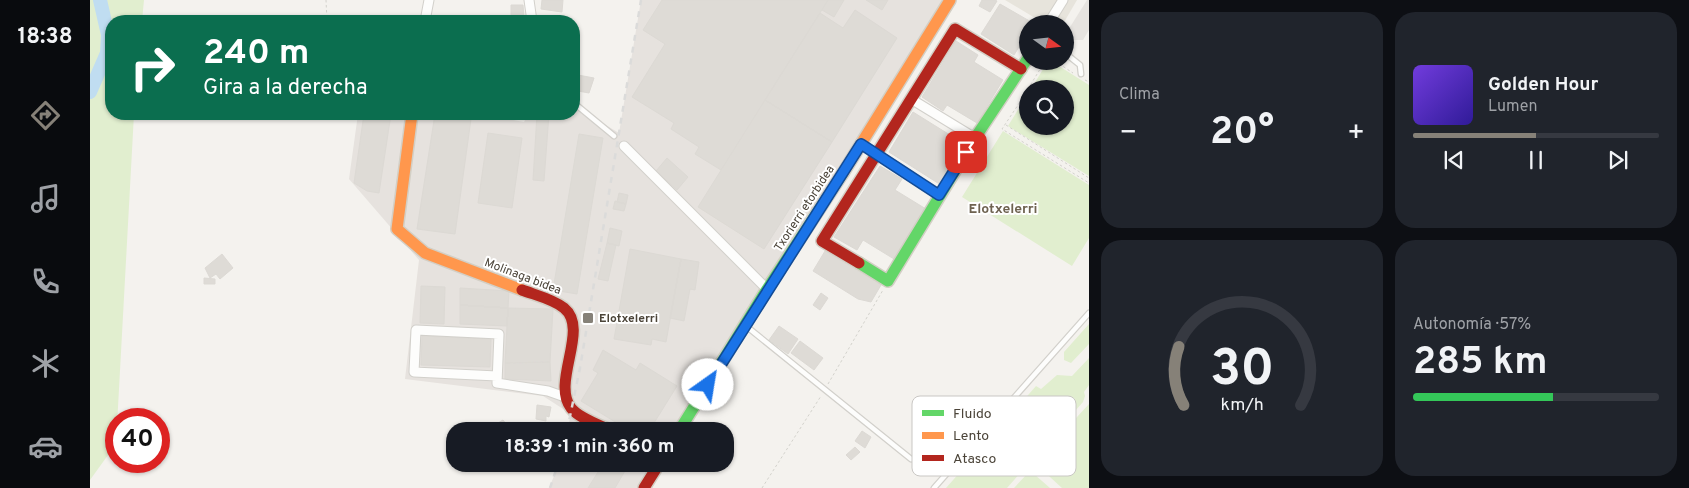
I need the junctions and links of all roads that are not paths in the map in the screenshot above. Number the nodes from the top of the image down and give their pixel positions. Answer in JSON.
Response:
{"nodes":[{"id":1,"x":429,"y":0,"type":"edge"},
{"id":2,"x":529,"y":0,"type":"edge"},
{"id":3,"x":950,"y":0,"type":"edge"},
{"id":4,"x":1063,"y":0,"type":"edge"},
{"id":5,"x":426,"y":15,"type":"edge"},
{"id":6,"x":531,"y":15,"type":"edge"},
{"id":7,"x":1054,"y":15,"type":"edge"},
{"id":8,"x":1074,"y":60,"type":"edge"},
{"id":9,"x":1019,"y":68,"type":"edge"},
{"id":10,"x":1020,"y":70,"type":"edge"},
{"id":11,"x":1080,"y":75,"type":"road end"},
{"id":12,"x":912,"y":99,"type":"junction"},
{"id":13,"x":580,"y":108,"type":"edge"},
{"id":14,"x":411,"y":120,"type":"edge"},
{"id":15,"x":614,"y":136,"type":"dead end"},
{"id":16,"x":975,"y":138,"type":"junction"},
{"id":17,"x":861,"y":144,"type":"junction"},
{"id":18,"x":624,"y":146,"type":"dead end"},
{"id":19,"x":877,"y":154,"type":"junction"},
{"id":20,"x":939,"y":195,"type":"junction"},
{"id":21,"x":767,"y":289,"type":"junction"},
{"id":22,"x":1089,"y":314,"type":"edge"},
{"id":23,"x":744,"y":326,"type":"junction"},
{"id":24,"x":497,"y":376,"type":"junction"},
{"id":25,"x":1016,"y":396,"type":"edge"},
{"id":26,"x":565,"y":397,"type":"junction"},
{"id":27,"x":596,"y":422,"type":"edge"},
{"id":28,"x":685,"y":422,"type":"edge"},
{"id":29,"x":911,"y":459,"type":"dead end"},
{"id":30,"x":654,"y":472,"type":"edge"},
{"id":31,"x":945,"y":476,"type":"edge"},
{"id":32,"x":644,"y":488,"type":"edge"},
{"id":33,"x":934,"y":488,"type":"edge"}],
"edges":[{"from":1,"to":5,"type":"street"},
{"from":2,"to":6,"type":"street"},
{"from":3,"to":17,"type":"street","name":"Txorierri etorbidea"},
{"from":4,"to":7,"type":"street"},
{"from":8,"to":11,"type":"lane"},
{"from":9,"to":12,"type":"street"},
{"from":10,"to":16,"type":"street"},
{"from":12,"to":16,"type":"street"},
{"from":12,"to":19,"type":"street"},
{"from":13,"to":15,"type":"lane"},
{"from":14,"to":26,"type":"street","name":"Molinaga bidea"},
{"from":16,"to":20,"type":"street"},
{"from":17,"to":19,"type":"street"},
{"from":17,"to":21,"type":"street","name":"Txorierri etorbidea"},
{"from":18,"to":21,"type":"street"},
{"from":19,"to":20,"type":"street"},
{"from":19,"to":20,"type":"street"},
{"from":21,"to":23,"type":"street","name":"Txorierri etorbidea"},
{"from":22,"to":25,"type":"lane"},
{"from":23,"to":28,"type":"street","name":"Txorierri etorbidea"},
{"from":23,"to":29,"type":"lane"},
{"from":24,"to":24,"type":"street"},
{"from":24,"to":26,"type":"street"},
{"from":26,"to":27,"type":"street"},
{"from":30,"to":32,"type":"street"},
{"from":31,"to":33,"type":"lane"}]}
